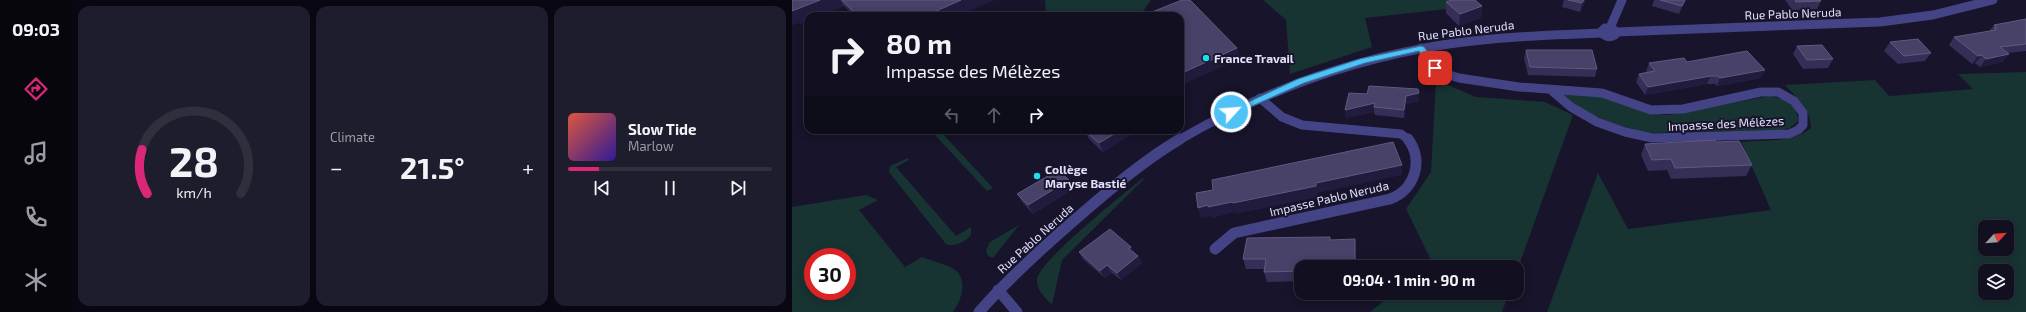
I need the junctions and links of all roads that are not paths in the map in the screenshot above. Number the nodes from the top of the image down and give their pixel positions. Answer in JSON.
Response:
{"nodes":[{"id":1,"x":1622,"y":0,"type":"edge"},
{"id":2,"x":1993,"y":0,"type":"edge"},
{"id":3,"x":1609,"y":31,"type":"junction"},
{"id":4,"x":1421,"y":48,"type":"junction"},
{"id":5,"x":1551,"y":90,"type":"junction"},
{"id":6,"x":1260,"y":98,"type":"junction"},
{"id":7,"x":1215,"y":249,"type":"dead end"},
{"id":8,"x":998,"y":290,"type":"junction"},
{"id":9,"x":979,"y":312,"type":"edge"},
{"id":10,"x":1017,"y":312,"type":"edge"}],
"edges":[{"from":1,"to":3,"type":"street"},
{"from":2,"to":3,"type":"street","name":"Rue Pablo Neruda"},
{"from":3,"to":4,"type":"street","name":"Rue Pablo Neruda"},
{"from":4,"to":5,"type":"street","name":"Impasse des Mélèzes"},
{"from":4,"to":6,"type":"street","name":"Rue Pablo Neruda"},
{"from":5,"to":5,"type":"street","name":"Impasse des Mélèzes"},
{"from":6,"to":7,"type":"street","name":"Impasse Pablo Neruda"},
{"from":6,"to":8,"type":"street","name":"Rue Pablo Neruda"},
{"from":8,"to":9,"type":"street","name":"Rue Pablo Neruda"},
{"from":8,"to":10,"type":"street"}]}
